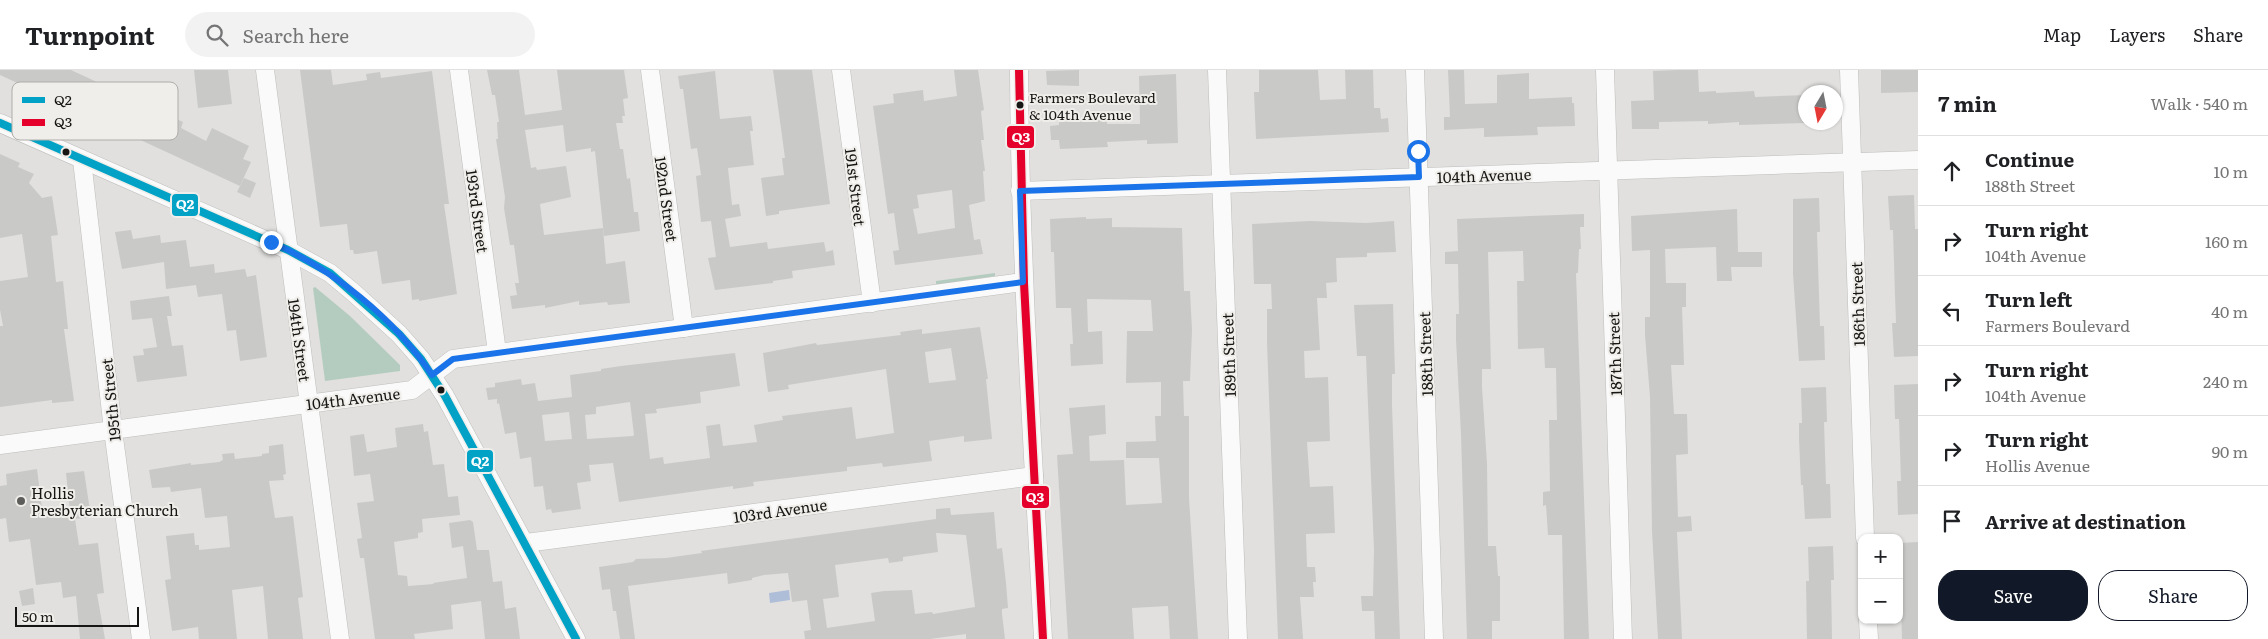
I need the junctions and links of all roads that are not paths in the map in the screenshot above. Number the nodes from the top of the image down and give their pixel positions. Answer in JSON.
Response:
{"nodes":[{"id":1,"x":265,"y":70,"type":"edge"},
{"id":2,"x":459,"y":70,"type":"edge"},
{"id":3,"x":650,"y":70,"type":"edge"},
{"id":4,"x":841,"y":70,"type":"edge"},
{"id":5,"x":1019,"y":70,"type":"edge"},
{"id":6,"x":1217,"y":70,"type":"edge"},
{"id":7,"x":1415,"y":70,"type":"edge"},
{"id":8,"x":1605,"y":70,"type":"edge"},
{"id":9,"x":1849,"y":70,"type":"edge"},
{"id":10,"x":0,"y":123,"type":"edge"},
{"id":11,"x":12,"y":128,"type":"edge"},
{"id":12,"x":38,"y":140,"type":"edge"},
{"id":13,"x":82,"y":160,"type":"junction"},
{"id":14,"x":1918,"y":160,"type":"edge"},
{"id":15,"x":1852,"y":162,"type":"junction"},
{"id":16,"x":1609,"y":171,"type":"junction"},
{"id":17,"x":1419,"y":177,"type":"junction"},
{"id":18,"x":1221,"y":184,"type":"junction"},
{"id":19,"x":1020,"y":191,"type":"junction"},
{"id":20,"x":288,"y":250,"type":"junction"},
{"id":21,"x":1023,"y":282,"type":"junction"},
{"id":22,"x":872,"y":303,"type":"junction"},
{"id":23,"x":684,"y":328,"type":"junction"},
{"id":24,"x":497,"y":352,"type":"junction"},
{"id":25,"x":432,"y":375,"type":"junction"},
{"id":26,"x":309,"y":404,"type":"junction"},
{"id":27,"x":113,"y":430,"type":"junction"},
{"id":28,"x":0,"y":444,"type":"edge"},
{"id":29,"x":1034,"y":476,"type":"junction"},
{"id":30,"x":1865,"y":534,"type":"edge"},
{"id":31,"x":526,"y":543,"type":"junction"},
{"id":32,"x":1868,"y":624,"type":"edge"},
{"id":33,"x":141,"y":639,"type":"edge"},
{"id":34,"x":340,"y":639,"type":"edge"},
{"id":35,"x":576,"y":639,"type":"edge"},
{"id":36,"x":1043,"y":639,"type":"edge"},
{"id":37,"x":1238,"y":639,"type":"edge"},
{"id":38,"x":1434,"y":639,"type":"edge"},
{"id":39,"x":1623,"y":639,"type":"edge"},
{"id":40,"x":1869,"y":639,"type":"edge"}],
"edges":[{"from":1,"to":20,"type":"street","name":"194th Street"},
{"from":2,"to":24,"type":"street","name":"193rd Street"},
{"from":3,"to":23,"type":"street","name":"192nd Street"},
{"from":4,"to":22,"type":"street","name":"191st Street"},
{"from":5,"to":19,"type":"street"},
{"from":6,"to":18,"type":"street","name":"189th Street"},
{"from":7,"to":17,"type":"street","name":"188th Street"},
{"from":8,"to":16,"type":"street","name":"187th Street"},
{"from":9,"to":15,"type":"street","name":"186th Street"},
{"from":10,"to":11,"type":"street"},
{"from":12,"to":13,"type":"street"},
{"from":13,"to":20,"type":"street"},
{"from":13,"to":27,"type":"street","name":"195th Street"},
{"from":14,"to":15,"type":"street","name":"104th Avenue"},
{"from":15,"to":16,"type":"street","name":"104th Avenue"},
{"from":15,"to":30,"type":"street","name":"186th Street"},
{"from":16,"to":17,"type":"street","name":"104th Avenue"},
{"from":16,"to":39,"type":"street","name":"187th Street"},
{"from":17,"to":18,"type":"street","name":"104th Avenue"},
{"from":17,"to":38,"type":"street","name":"188th Street"},
{"from":18,"to":19,"type":"street","name":"104th Avenue"},
{"from":18,"to":37,"type":"street","name":"189th Street"},
{"from":19,"to":21,"type":"street"},
{"from":20,"to":25,"type":"street"},
{"from":20,"to":26,"type":"street","name":"194th Street"},
{"from":21,"to":22,"type":"street","name":"104th Avenue"},
{"from":21,"to":29,"type":"street"},
{"from":22,"to":23,"type":"street","name":"104th Avenue"},
{"from":23,"to":24,"type":"street","name":"104th Avenue"},
{"from":24,"to":25,"type":"street","name":"104th Avenue"},
{"from":25,"to":26,"type":"street","name":"104th Avenue"},
{"from":25,"to":31,"type":"street"},
{"from":26,"to":27,"type":"street","name":"104th Avenue"},
{"from":26,"to":34,"type":"street","name":"194th Street"},
{"from":27,"to":28,"type":"street","name":"104th Avenue"},
{"from":27,"to":33,"type":"street","name":"195th Street"},
{"from":29,"to":31,"type":"street","name":"103rd Avenue"},
{"from":29,"to":36,"type":"street"},
{"from":31,"to":35,"type":"street"},
{"from":32,"to":40,"type":"street"}]}
